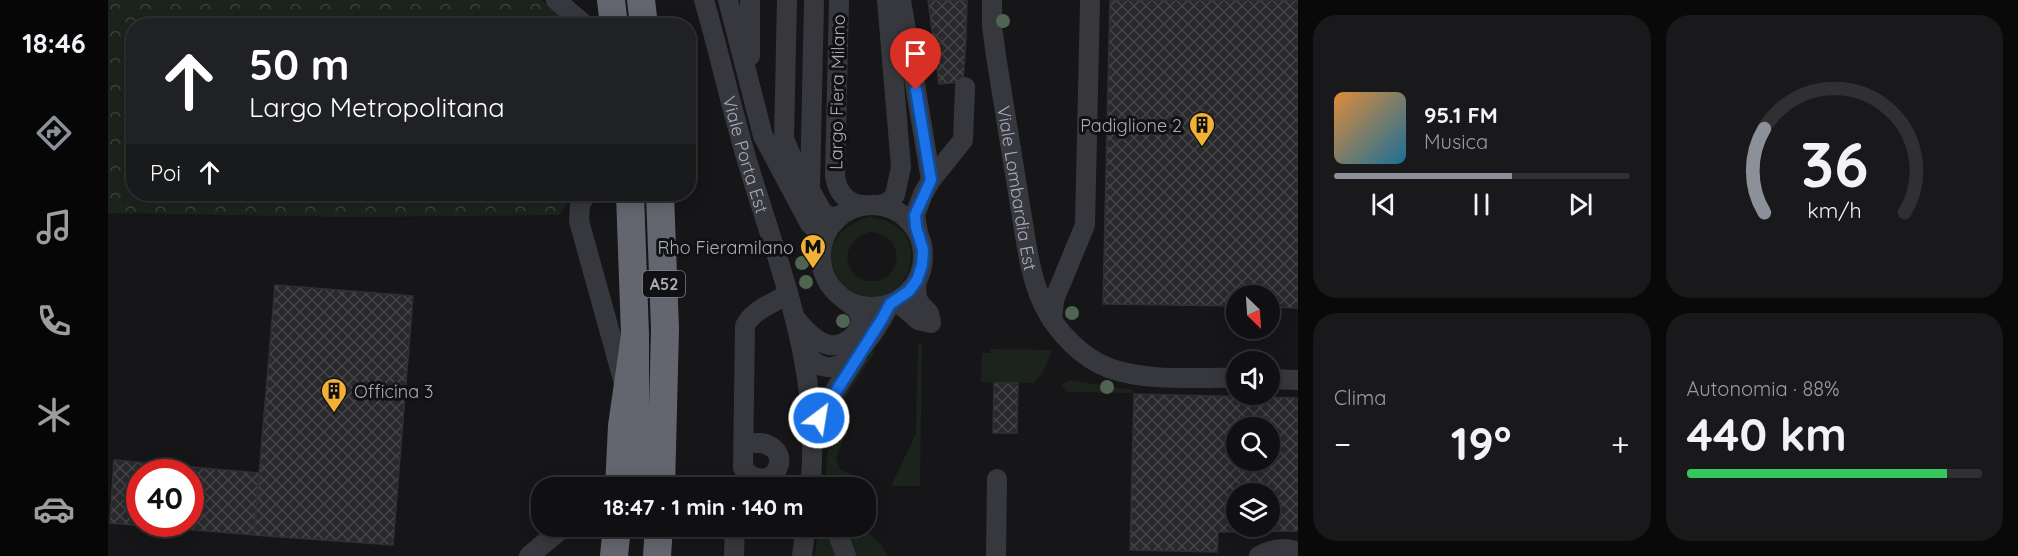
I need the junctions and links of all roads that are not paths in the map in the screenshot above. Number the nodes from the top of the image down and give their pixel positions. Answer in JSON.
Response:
{"nodes":[{"id":1,"x":556,"y":0,"type":"edge"},
{"id":2,"x":611,"y":0,"type":"edge"},
{"id":3,"x":641,"y":0,"type":"edge"},
{"id":4,"x":704,"y":0,"type":"edge"},
{"id":5,"x":728,"y":0,"type":"edge"},
{"id":6,"x":750,"y":0,"type":"edge"},
{"id":7,"x":787,"y":0,"type":"edge"},
{"id":8,"x":814,"y":0,"type":"edge"},
{"id":9,"x":839,"y":0,"type":"edge"},
{"id":10,"x":887,"y":0,"type":"edge"},
{"id":11,"x":901,"y":0,"type":"edge"},
{"id":12,"x":993,"y":0,"type":"edge"},
{"id":13,"x":1090,"y":0,"type":"edge"},
{"id":14,"x":577,"y":18,"type":"edge"},
{"id":15,"x":613,"y":18,"type":"edge"},
{"id":16,"x":643,"y":18,"type":"edge"},
{"id":17,"x":750,"y":82,"type":"junction"},
{"id":18,"x":965,"y":87,"type":"dead end"},
{"id":19,"x":931,"y":180,"type":"junction"},
{"id":20,"x":810,"y":189,"type":"junction"},
{"id":21,"x":582,"y":201,"type":"edge"},
{"id":22,"x":630,"y":201,"type":"edge"},
{"id":23,"x":660,"y":201,"type":"edge"},
{"id":24,"x":871,"y":205,"type":"junction"},
{"id":25,"x":836,"y":219,"type":"junction"},
{"id":26,"x":919,"y":234,"type":"junction"},
{"id":27,"x":917,"y":280,"type":"junction"},
{"id":28,"x":788,"y":294,"type":"junction"},
{"id":29,"x":843,"y":298,"type":"junction"},
{"id":30,"x":890,"y":304,"type":"junction"},
{"id":31,"x":795,"y":316,"type":"junction"},
{"id":32,"x":1052,"y":320,"type":"junction"},
{"id":33,"x":635,"y":335,"type":"junction"},
{"id":34,"x":803,"y":349,"type":"junction"},
{"id":35,"x":861,"y":351,"type":"junction"},
{"id":36,"x":665,"y":374,"type":"junction"},
{"id":37,"x":1226,"y":378,"type":"edge"},
{"id":38,"x":1280,"y":379,"type":"edge"},
{"id":39,"x":1298,"y":380,"type":"edge"},
{"id":40,"x":813,"y":441,"type":"junction"},
{"id":41,"x":756,"y":443,"type":"dead end"},
{"id":42,"x":616,"y":477,"type":"edge"},
{"id":43,"x":620,"y":477,"type":"edge"},
{"id":44,"x":635,"y":477,"type":"edge"},
{"id":45,"x":661,"y":477,"type":"edge"},
{"id":46,"x":677,"y":477,"type":"edge"},
{"id":47,"x":811,"y":477,"type":"edge"},
{"id":48,"x":997,"y":479,"type":"dead end"},
{"id":49,"x":552,"y":537,"type":"edge"},
{"id":50,"x":616,"y":537,"type":"edge"},
{"id":51,"x":631,"y":537,"type":"edge"},
{"id":52,"x":658,"y":537,"type":"edge"},
{"id":53,"x":674,"y":537,"type":"edge"},
{"id":54,"x":735,"y":537,"type":"edge"},
{"id":55,"x":805,"y":537,"type":"edge"},
{"id":56,"x":839,"y":537,"type":"edge"},
{"id":57,"x":1298,"y":552,"type":"edge"},
{"id":58,"x":529,"y":556,"type":"edge"},
{"id":59,"x":614,"y":556,"type":"edge"},
{"id":60,"x":630,"y":556,"type":"edge"},
{"id":61,"x":657,"y":556,"type":"edge"},
{"id":62,"x":673,"y":556,"type":"edge"},
{"id":63,"x":734,"y":556,"type":"edge"},
{"id":64,"x":802,"y":556,"type":"edge"},
{"id":65,"x":846,"y":556,"type":"edge"},
{"id":66,"x":996,"y":556,"type":"edge"},
{"id":67,"x":1258,"y":556,"type":"edge"}],
"edges":[{"from":1,"to":14,"type":"street"},
{"from":2,"to":15,"type":"highway"},
{"from":3,"to":16,"type":"highway"},
{"from":4,"to":28,"type":"street","name":"Viale Porta Est"},
{"from":5,"to":17,"type":"street"},
{"from":6,"to":17,"type":"street"},
{"from":7,"to":20,"type":"street"},
{"from":8,"to":20,"type":"street"},
{"from":9,"to":24,"type":"street","name":"Largo Fiera Milano"},
{"from":10,"to":24,"type":"street"},
{"from":11,"to":19,"type":"street"},
{"from":12,"to":32,"type":"street","name":"Viale Lombardia Est"},
{"from":13,"to":32,"type":"street"},
{"from":17,"to":25,"type":"street"},
{"from":18,"to":19,"type":"street"},
{"from":19,"to":26,"type":"street"},
{"from":20,"to":25,"type":"street"},
{"from":21,"to":42,"type":"street"},
{"from":22,"to":33,"type":"highway","number":"A52"},
{"from":23,"to":36,"type":"highway","number":"A52"},
{"from":24,"to":25,"type":"street"},
{"from":24,"to":26,"type":"street"},
{"from":25,"to":29,"type":"street"},
{"from":26,"to":27,"type":"street"},
{"from":27,"to":30,"type":"street"},
{"from":27,"to":30,"type":"street"},
{"from":28,"to":31,"type":"street","name":"Viale Porta Est"},
{"from":28,"to":41,"type":"street"},
{"from":29,"to":30,"type":"street"},
{"from":29,"to":31,"type":"street"},
{"from":30,"to":35,"type":"street"},
{"from":31,"to":34,"type":"street","name":"Viale Porta Est"},
{"from":32,"to":37,"type":"street","name":"Viale Lombardia Est"},
{"from":33,"to":43,"type":"highway","bridge":true},
{"from":33,"to":44,"type":"highway","number":"A52","bridge":true},
{"from":34,"to":35,"type":"street"},
{"from":34,"to":40,"type":"street","name":"Viale Porta Est"},
{"from":35,"to":40,"type":"street"},
{"from":36,"to":45,"type":"highway","number":"A52"},
{"from":36,"to":46,"type":"highway"},
{"from":38,"to":39,"type":"street"},
{"from":40,"to":47,"type":"street","name":"Viale Porta Est"},
{"from":48,"to":66,"type":"street"},
{"from":49,"to":58,"type":"street"},
{"from":50,"to":59,"type":"highway"},
{"from":51,"to":60,"type":"highway"},
{"from":52,"to":61,"type":"highway"},
{"from":53,"to":62,"type":"highway"},
{"from":54,"to":63,"type":"street"},
{"from":55,"to":64,"type":"street"},
{"from":56,"to":65,"type":"street"},
{"from":57,"to":67,"type":"street"}]}
